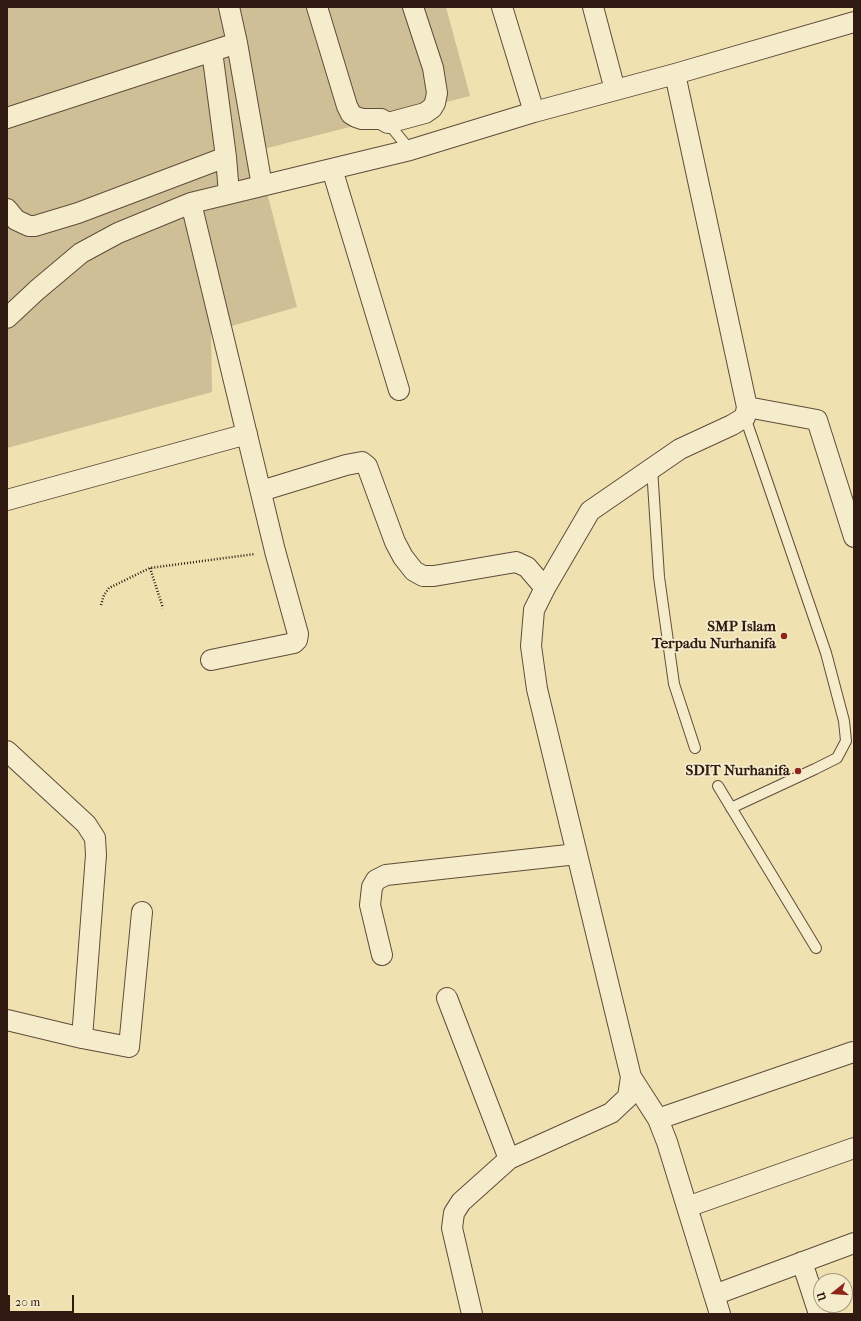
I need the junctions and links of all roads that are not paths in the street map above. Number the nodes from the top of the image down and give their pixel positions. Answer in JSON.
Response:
{"nodes":[{"id":1,"x":229,"y":7,"type":"edge"},
{"id":2,"x":317,"y":7,"type":"edge"},
{"id":3,"x":413,"y":7,"type":"edge"},
{"id":4,"x":502,"y":7,"type":"edge"},
{"id":5,"x":593,"y":7,"type":"edge"},
{"id":6,"x":854,"y":22,"type":"edge"},
{"id":7,"x":237,"y":43,"type":"junction"},
{"id":8,"x":212,"y":51,"type":"junction"},
{"id":9,"x":675,"y":74,"type":"junction"},
{"id":10,"x":615,"y":90,"type":"junction"},
{"id":11,"x":534,"y":112,"type":"junction"},
{"id":12,"x":7,"y":118,"type":"edge"},
{"id":13,"x":388,"y":122,"type":"junction"},
{"id":14,"x":410,"y":150,"type":"junction"},
{"id":15,"x":226,"y":157,"type":"junction"},
{"id":16,"x":332,"y":168,"type":"junction"},
{"id":17,"x":262,"y":186,"type":"junction"},
{"id":18,"x":230,"y":194,"type":"junction"},
{"id":19,"x":191,"y":203,"type":"junction"},
{"id":20,"x":7,"y":209,"type":"edge"},
{"id":21,"x":7,"y":318,"type":"edge"},
{"id":22,"x":399,"y":390,"type":"dead end"},
{"id":23,"x":746,"y":412,"type":"junction"},
{"id":24,"x":247,"y":434,"type":"junction"},
{"id":25,"x":652,"y":468,"type":"junction"},
{"id":26,"x":261,"y":491,"type":"junction"},
{"id":27,"x":7,"y":500,"type":"edge"},
{"id":28,"x":854,"y":537,"type":"edge"},
{"id":29,"x":545,"y":588,"type":"junction"},
{"id":30,"x":211,"y":660,"type":"dead end"},
{"id":31,"x":695,"y":748,"type":"dead end"},
{"id":32,"x":7,"y":751,"type":"edge"},
{"id":33,"x":718,"y":786,"type":"dead end"},
{"id":34,"x":730,"y":808,"type":"junction"},
{"id":35,"x":577,"y":854,"type":"junction"},
{"id":36,"x":142,"y":912,"type":"dead end"},
{"id":37,"x":816,"y":948,"type":"dead end"},
{"id":38,"x":382,"y":955,"type":"dead end"},
{"id":39,"x":447,"y":998,"type":"dead end"},
{"id":40,"x":7,"y":1020,"type":"edge"},
{"id":41,"x":82,"y":1038,"type":"junction"},
{"id":42,"x":853,"y":1052,"type":"dead end"},
{"id":43,"x":631,"y":1077,"type":"junction"},
{"id":44,"x":658,"y":1119,"type":"junction"},
{"id":45,"x":854,"y":1148,"type":"edge"},
{"id":46,"x":509,"y":1159,"type":"junction"},
{"id":47,"x":687,"y":1207,"type":"junction"},
{"id":48,"x":854,"y":1243,"type":"edge"},
{"id":49,"x":802,"y":1262,"type":"junction"},
{"id":50,"x":714,"y":1295,"type":"junction"},
{"id":51,"x":472,"y":1314,"type":"edge"},
{"id":52,"x":720,"y":1314,"type":"edge"},
{"id":53,"x":819,"y":1314,"type":"edge"}],
"edges":[{"from":1,"to":7,"type":"street"},
{"from":2,"to":13,"type":"street"},
{"from":3,"to":13,"type":"street"},
{"from":4,"to":11,"type":"street"},
{"from":5,"to":10,"type":"street"},
{"from":6,"to":9,"type":"street"},
{"from":7,"to":8,"type":"street"},
{"from":7,"to":17,"type":"street"},
{"from":8,"to":12,"type":"street"},
{"from":8,"to":15,"type":"street"},
{"from":9,"to":10,"type":"street"},
{"from":9,"to":23,"type":"street"},
{"from":10,"to":11,"type":"street"},
{"from":11,"to":14,"type":"street"},
{"from":13,"to":14,"type":"lane"},
{"from":14,"to":16,"type":"street"},
{"from":15,"to":18,"type":"street"},
{"from":15,"to":20,"type":"street"},
{"from":16,"to":17,"type":"street"},
{"from":16,"to":22,"type":"street"},
{"from":17,"to":18,"type":"street"},
{"from":18,"to":19,"type":"street"},
{"from":19,"to":21,"type":"street"},
{"from":19,"to":24,"type":"street"},
{"from":23,"to":25,"type":"street"},
{"from":23,"to":28,"type":"street"},
{"from":23,"to":34,"type":"lane"},
{"from":24,"to":26,"type":"street"},
{"from":24,"to":27,"type":"street"},
{"from":25,"to":29,"type":"street"},
{"from":25,"to":31,"type":"lane"},
{"from":26,"to":29,"type":"street"},
{"from":26,"to":30,"type":"street"},
{"from":29,"to":35,"type":"street"},
{"from":32,"to":41,"type":"street"},
{"from":33,"to":34,"type":"lane"},
{"from":34,"to":37,"type":"lane"},
{"from":35,"to":38,"type":"street"},
{"from":35,"to":43,"type":"street"},
{"from":36,"to":41,"type":"street"},
{"from":39,"to":46,"type":"street"},
{"from":40,"to":41,"type":"street"},
{"from":42,"to":44,"type":"street"},
{"from":43,"to":44,"type":"street"},
{"from":43,"to":46,"type":"street"},
{"from":44,"to":47,"type":"street"},
{"from":45,"to":47,"type":"street"},
{"from":46,"to":51,"type":"street"},
{"from":47,"to":50,"type":"street"},
{"from":48,"to":49,"type":"street"},
{"from":49,"to":50,"type":"street"},
{"from":49,"to":53,"type":"street"},
{"from":50,"to":52,"type":"street"}]}
